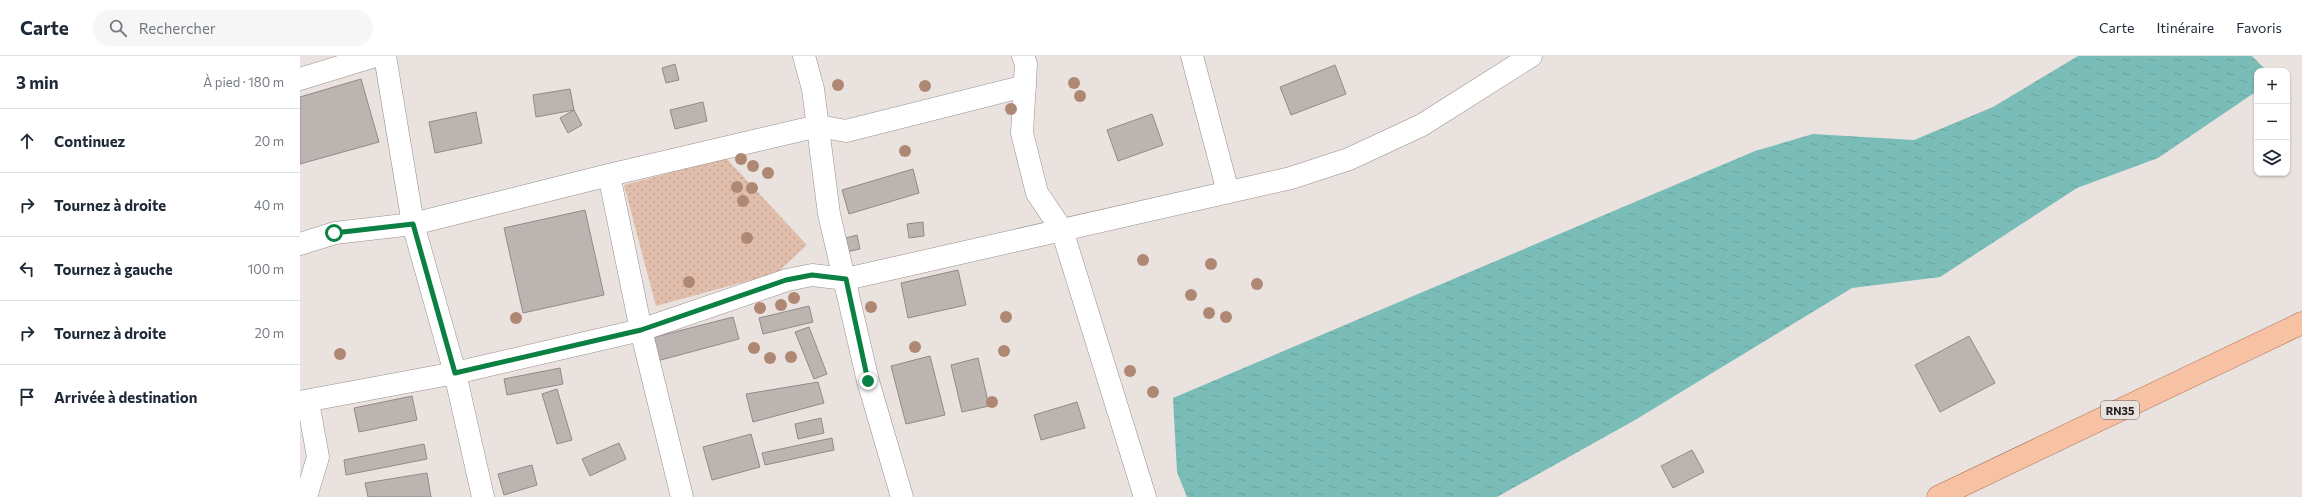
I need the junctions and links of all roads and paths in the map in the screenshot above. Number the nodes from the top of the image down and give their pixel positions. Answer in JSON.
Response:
{"nodes":[{"id":1,"x":375,"y":56,"type":"edge"},
{"id":2,"x":385,"y":56,"type":"edge"},
{"id":3,"x":804,"y":56,"type":"edge"},
{"id":4,"x":1023,"y":56,"type":"edge"},
{"id":5,"x":1192,"y":56,"type":"edge"},
{"id":6,"x":1532,"y":56,"type":"edge"},
{"id":7,"x":300,"y":79,"type":"edge"},
{"id":8,"x":1024,"y":86,"type":"junction"},
{"id":9,"x":818,"y":126,"type":"junction"},
{"id":10,"x":609,"y":175,"type":"junction"},
{"id":11,"x":1228,"y":192,"type":"junction"},
{"id":12,"x":413,"y":224,"type":"junction"},
{"id":13,"x":1062,"y":230,"type":"junction"},
{"id":14,"x":300,"y":244,"type":"edge"},
{"id":15,"x":846,"y":279,"type":"junction"},
{"id":16,"x":2302,"y":323,"type":"edge"},
{"id":17,"x":641,"y":330,"type":"junction"},
{"id":18,"x":455,"y":373,"type":"junction"},
{"id":19,"x":304,"y":402,"type":"edge"},
{"id":20,"x":306,"y":497,"type":"edge"},
{"id":21,"x":483,"y":497,"type":"edge"},
{"id":22,"x":682,"y":497,"type":"edge"},
{"id":23,"x":902,"y":497,"type":"edge"},
{"id":24,"x":1145,"y":497,"type":"edge"},
{"id":25,"x":1938,"y":497,"type":"edge"}],
"edges":[{"from":1,"to":7,"type":"street"},
{"from":2,"to":12,"type":"street"},
{"from":3,"to":9,"type":"street"},
{"from":4,"to":8,"type":"street"},
{"from":5,"to":11,"type":"street"},
{"from":6,"to":11,"type":"street"},
{"from":8,"to":9,"type":"street"},
{"from":8,"to":13,"type":"street"},
{"from":9,"to":10,"type":"street"},
{"from":9,"to":15,"type":"street"},
{"from":10,"to":12,"type":"street"},
{"from":10,"to":17,"type":"street"},
{"from":11,"to":13,"type":"street"},
{"from":12,"to":14,"type":"street"},
{"from":12,"to":18,"type":"street"},
{"from":13,"to":15,"type":"street"},
{"from":13,"to":24,"type":"street"},
{"from":15,"to":17,"type":"street"},
{"from":15,"to":23,"type":"street"},
{"from":16,"to":25,"type":"main road","number":"RN35"},
{"from":17,"to":18,"type":"street"},
{"from":17,"to":22,"type":"street"},
{"from":18,"to":19,"type":"street"},
{"from":18,"to":21,"type":"street"},
{"from":19,"to":20,"type":"street"}]}
